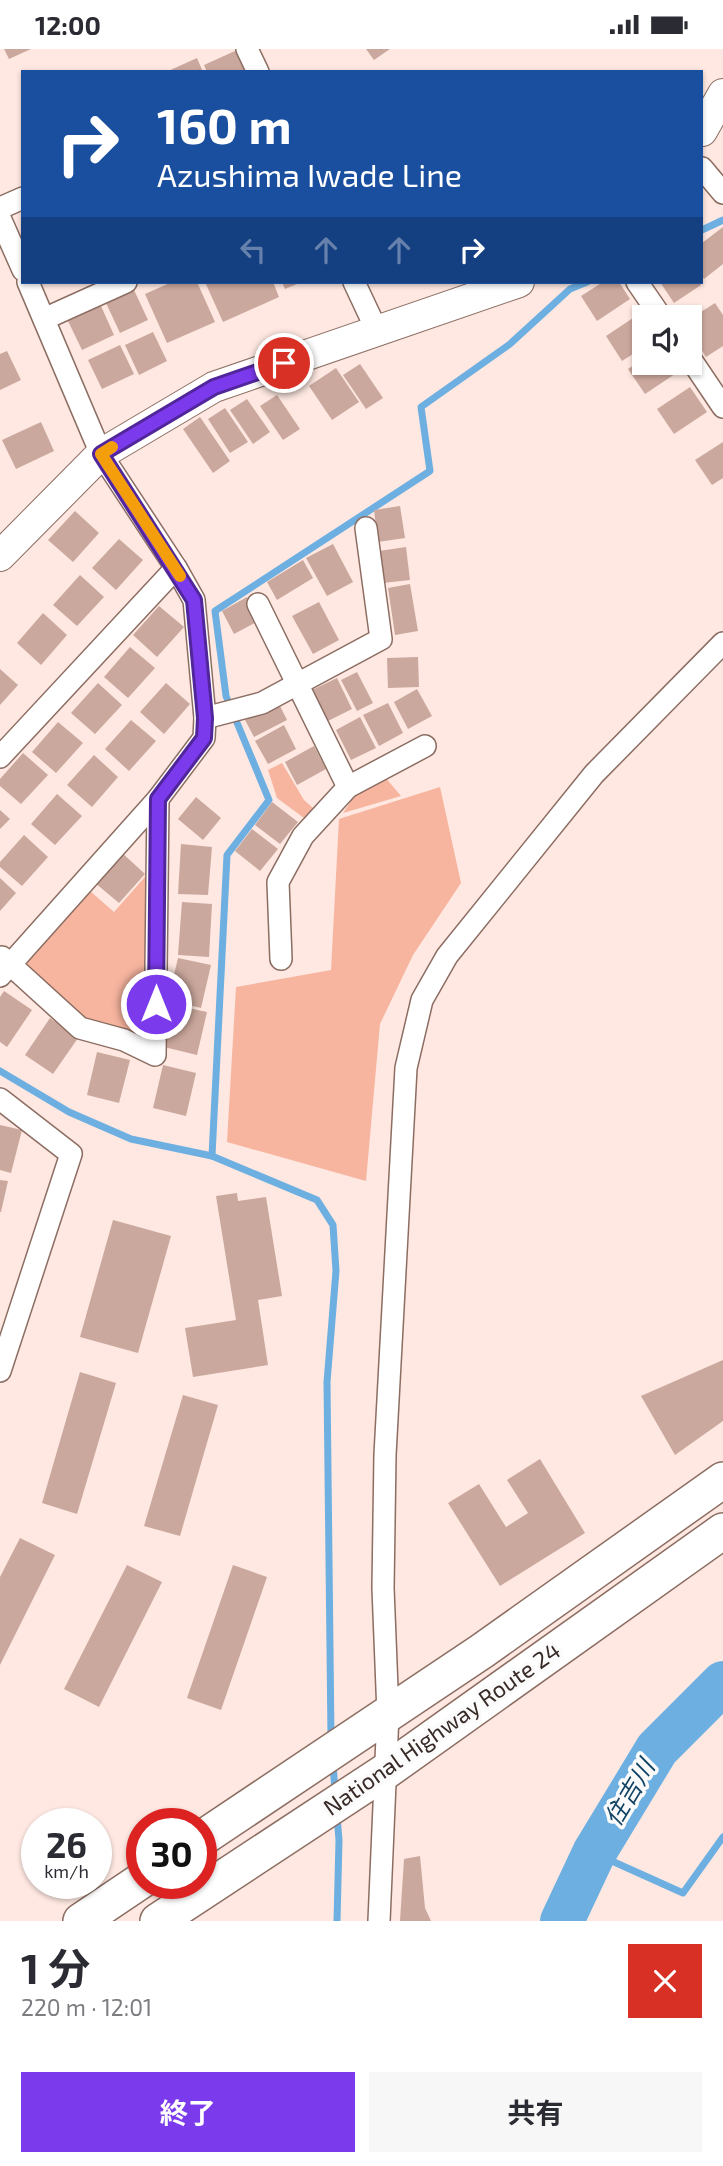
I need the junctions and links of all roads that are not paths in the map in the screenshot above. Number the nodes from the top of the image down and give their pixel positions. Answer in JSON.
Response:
{"nodes":[{"id":1,"x":247,"y":49,"type":"edge"},
{"id":2,"x":257,"y":70,"type":"edge"},
{"id":3,"x":723,"y":94,"type":"edge"},
{"id":4,"x":703,"y":129,"type":"edge"},
{"id":5,"x":703,"y":169,"type":"edge"},
{"id":6,"x":723,"y":193,"type":"edge"},
{"id":7,"x":21,"y":199,"type":"edge"},
{"id":8,"x":0,"y":208,"type":"edge"},
{"id":9,"x":0,"y":218,"type":"edge"},
{"id":10,"x":21,"y":265,"type":"edge"},
{"id":11,"x":29,"y":284,"type":"edge"},
{"id":12,"x":122,"y":284,"type":"edge"},
{"id":13,"x":355,"y":284,"type":"edge"},
{"id":14,"x":513,"y":284,"type":"edge"},
{"id":15,"x":638,"y":284,"type":"edge"},
{"id":16,"x":653,"y":305,"type":"edge"},
{"id":17,"x":44,"y":319,"type":"junction"},
{"id":18,"x":377,"y":331,"type":"junction"},
{"id":19,"x":701,"y":375,"type":"edge"},
{"id":20,"x":723,"y":407,"type":"edge"},
{"id":21,"x":101,"y":454,"type":"junction"},
{"id":22,"x":366,"y":528,"type":"dead end"},
{"id":23,"x":0,"y":556,"type":"edge"},
{"id":24,"x":176,"y":568,"type":"junction"},
{"id":25,"x":258,"y":604,"type":"dead end"},
{"id":26,"x":723,"y":643,"type":"edge"},
{"id":27,"x":298,"y":684,"type":"junction"},
{"id":28,"x":223,"y":713,"type":"junction"},
{"id":29,"x":425,"y":746,"type":"dead end"},
{"id":30,"x":0,"y":757,"type":"edge"},
{"id":31,"x":348,"y":787,"type":"junction"},
{"id":32,"x":158,"y":799,"type":"junction"},
{"id":33,"x":281,"y":958,"type":"dead end"},
{"id":34,"x":4,"y":966,"type":"edge"},
{"id":35,"x":0,"y":1099,"type":"edge"},
{"id":36,"x":0,"y":1371,"type":"edge"},
{"id":37,"x":723,"y":1480,"type":"edge"},
{"id":38,"x":723,"y":1531,"type":"edge"},
{"id":39,"x":388,"y":1714,"type":"junction"},
{"id":40,"x":386,"y":1771,"type":"junction"},
{"id":41,"x":217,"y":1828,"type":"edge"},
{"id":42,"x":126,"y":1890,"type":"edge"},
{"id":43,"x":81,"y":1921,"type":"edge"},
{"id":44,"x":158,"y":1921,"type":"edge"},
{"id":45,"x":379,"y":1921,"type":"edge"}],
"edges":[{"from":1,"to":2,"type":"street"},
{"from":3,"to":4,"type":"main road"},
{"from":5,"to":6,"type":"street"},
{"from":7,"to":8,"type":"street"},
{"from":9,"to":10,"type":"street"},
{"from":11,"to":17,"type":"street"},
{"from":12,"to":17,"type":"street"},
{"from":13,"to":18,"type":"street"},
{"from":14,"to":18,"type":"main road"},
{"from":15,"to":16,"type":"street"},
{"from":17,"to":21,"type":"street"},
{"from":18,"to":21,"type":"main road"},
{"from":19,"to":20,"type":"street"},
{"from":21,"to":23,"type":"main road"},
{"from":21,"to":24,"type":"street"},
{"from":22,"to":27,"type":"street"},
{"from":24,"to":28,"type":"street"},
{"from":24,"to":30,"type":"street"},
{"from":25,"to":27,"type":"street"},
{"from":26,"to":39,"type":"street"},
{"from":27,"to":28,"type":"street"},
{"from":27,"to":31,"type":"street"},
{"from":28,"to":32,"type":"street"},
{"from":29,"to":31,"type":"street"},
{"from":31,"to":33,"type":"street"},
{"from":32,"to":34,"type":"street"},
{"from":32,"to":34,"type":"street"},
{"from":35,"to":36,"type":"street"},
{"from":37,"to":39,"type":"highway","name":"National Highway Route 24"},
{"from":38,"to":40,"type":"highway","name":"National Highway Route 24"},
{"from":39,"to":40,"type":"street"},
{"from":39,"to":41,"type":"highway","name":"National Highway Route 24"},
{"from":40,"to":44,"type":"highway","name":"National Highway Route 24"},
{"from":40,"to":45,"type":"street"},
{"from":42,"to":43,"type":"highway"}]}
